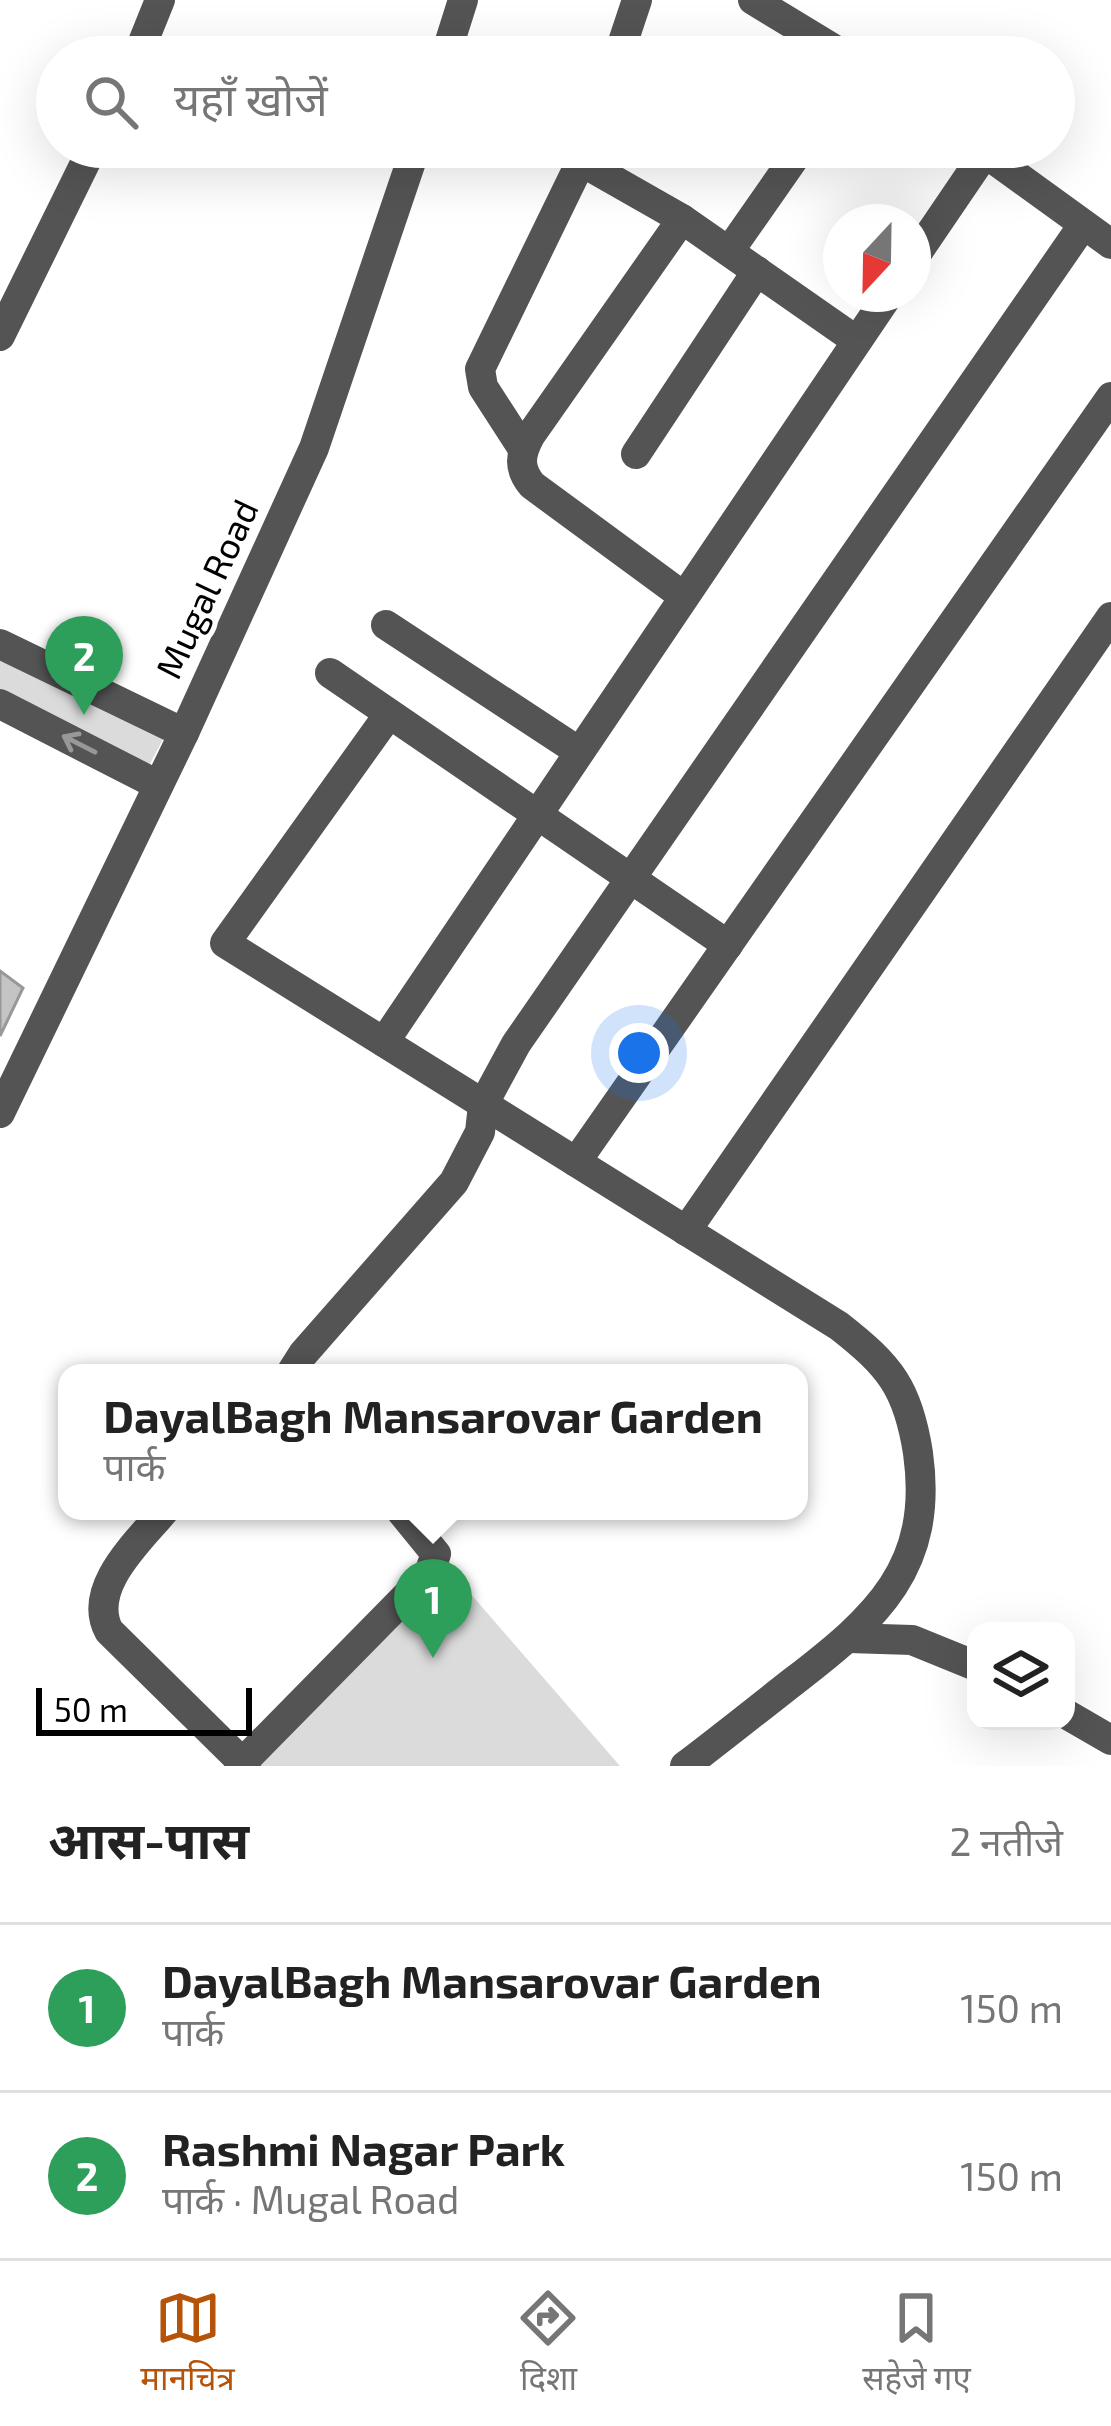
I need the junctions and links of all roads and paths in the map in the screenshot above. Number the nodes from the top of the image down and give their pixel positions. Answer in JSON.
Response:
{"nodes":[{"id":1,"x":160,"y":0,"type":"edge"},
{"id":2,"x":463,"y":0,"type":"edge"},
{"id":3,"x":637,"y":0,"type":"edge"},
{"id":4,"x":753,"y":0,"type":"edge"},
{"id":5,"x":145,"y":36,"type":"edge"},
{"id":6,"x":452,"y":36,"type":"edge"},
{"id":7,"x":625,"y":36,"type":"edge"},
{"id":8,"x":812,"y":36,"type":"edge"},
{"id":9,"x":83,"y":168,"type":"edge"},
{"id":10,"x":409,"y":168,"type":"edge"},
{"id":11,"x":579,"y":168,"type":"edge"},
{"id":12,"x":605,"y":168,"type":"edge"},
{"id":13,"x":787,"y":168,"type":"edge"},
{"id":14,"x":970,"y":168,"type":"edge"},
{"id":15,"x":1005,"y":168,"type":"edge"},
{"id":16,"x":682,"y":219,"type":"junction"},
{"id":17,"x":1083,"y":225,"type":"junction"},
{"id":18,"x":931,"y":230,"type":"edge"},
{"id":19,"x":1111,"y":244,"type":"edge"},
{"id":20,"x":730,"y":250,"type":"junction"},
{"id":21,"x":757,"y":272,"type":"junction"},
{"id":22,"x":877,"y":312,"type":"edge"},
{"id":23,"x":0,"y":336,"type":"edge"},
{"id":24,"x":857,"y":341,"type":"junction"},
{"id":25,"x":1111,"y":398,"type":"edge"},
{"id":26,"x":523,"y":449,"type":"junction"},
{"id":27,"x":635,"y":454,"type":"dead end"},
{"id":28,"x":683,"y":596,"type":"junction"},
{"id":29,"x":1111,"y":617,"type":"edge"},
{"id":30,"x":386,"y":625,"type":"dead end"},
{"id":31,"x":0,"y":644,"type":"edge"},
{"id":32,"x":330,"y":673,"type":"dead end"},
{"id":33,"x":0,"y":704,"type":"edge"},
{"id":34,"x":389,"y":713,"type":"junction"},
{"id":35,"x":184,"y":733,"type":"junction"},
{"id":36,"x":578,"y":751,"type":"junction"},
{"id":37,"x":158,"y":784,"type":"junction"},
{"id":38,"x":535,"y":813,"type":"junction"},
{"id":39,"x":631,"y":879,"type":"junction"},
{"id":40,"x":728,"y":945,"type":"junction"},
{"id":41,"x":384,"y":1042,"type":"junction"},
{"id":42,"x":483,"y":1105,"type":"junction"},
{"id":43,"x":0,"y":1114,"type":"edge"},
{"id":44,"x":576,"y":1162,"type":"junction"},
{"id":45,"x":686,"y":1231,"type":"junction"},
{"id":46,"x":297,"y":1364,"type":"edge"},
{"id":47,"x":157,"y":1520,"type":"edge"},
{"id":48,"x":408,"y":1520,"type":"edge"},
{"id":49,"x":849,"y":1638,"type":"junction"},
{"id":50,"x":967,"y":1662,"type":"edge"},
{"id":51,"x":1075,"y":1719,"type":"edge"},
{"id":52,"x":1111,"y":1740,"type":"edge"},
{"id":53,"x":243,"y":1765,"type":"edge"},
{"id":54,"x":686,"y":1766,"type":"edge"}],
"edges":[{"from":1,"to":5,"type":"street"},
{"from":2,"to":6,"type":"street"},
{"from":3,"to":7,"type":"street"},
{"from":4,"to":8,"type":"street"},
{"from":9,"to":23,"type":"street"},
{"from":10,"to":35,"type":"street","name":"Mugal Road"},
{"from":11,"to":26,"type":"street"},
{"from":12,"to":16,"type":"street"},
{"from":13,"to":20,"type":"street"},
{"from":14,"to":18,"type":"street"},
{"from":15,"to":17,"type":"street"},
{"from":16,"to":20,"type":"street"},
{"from":16,"to":26,"type":"street"},
{"from":17,"to":19,"type":"street"},
{"from":17,"to":39,"type":"street"},
{"from":20,"to":21,"type":"street"},
{"from":21,"to":24,"type":"street"},
{"from":21,"to":27,"type":"street"},
{"from":22,"to":24,"type":"street"},
{"from":24,"to":28,"type":"street"},
{"from":25,"to":40,"type":"street"},
{"from":26,"to":28,"type":"street"},
{"from":28,"to":36,"type":"street"},
{"from":29,"to":45,"type":"street"},
{"from":30,"to":36,"type":"street"},
{"from":31,"to":35,"type":"street"},
{"from":32,"to":34,"type":"street"},
{"from":37,"to":33,"type":"street","one_way":true},
{"from":34,"to":38,"type":"street"},
{"from":34,"to":41,"type":"street"},
{"from":35,"to":37,"type":"street","name":"Mugal Road"},
{"from":36,"to":38,"type":"street"},
{"from":37,"to":43,"type":"street","name":"Mugal Road"},
{"from":38,"to":39,"type":"street"},
{"from":38,"to":41,"type":"street"},
{"from":39,"to":40,"type":"street"},
{"from":39,"to":42,"type":"street"},
{"from":40,"to":44,"type":"street"},
{"from":41,"to":42,"type":"street"},
{"from":42,"to":44,"type":"street"},
{"from":42,"to":46,"type":"street"},
{"from":44,"to":45,"type":"street"},
{"from":45,"to":49,"type":"street"},
{"from":47,"to":53,"type":"street"},
{"from":48,"to":53,"type":"street"},
{"from":49,"to":50,"type":"street"},
{"from":49,"to":54,"type":"street"},
{"from":51,"to":52,"type":"street"}]}
